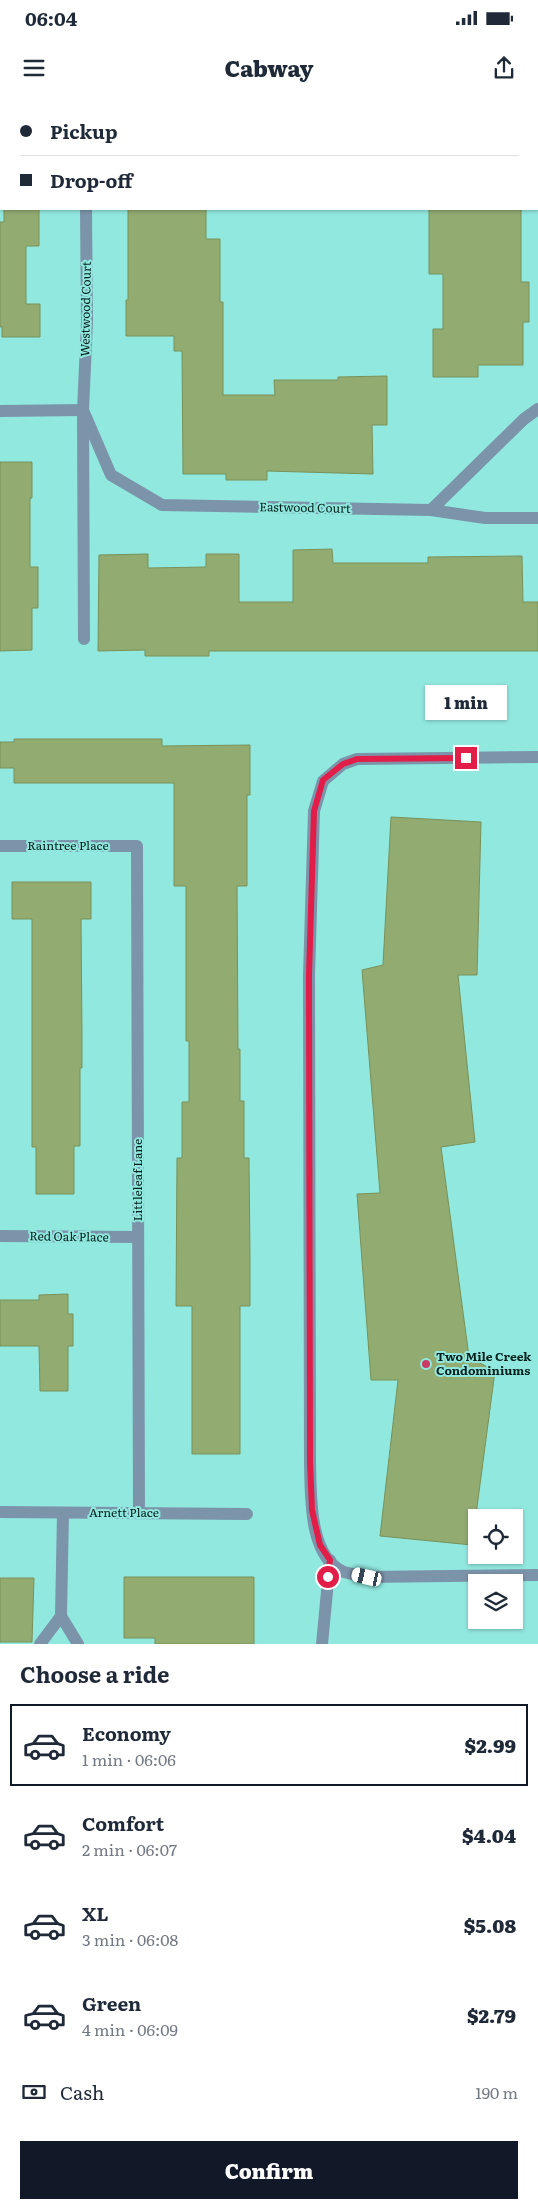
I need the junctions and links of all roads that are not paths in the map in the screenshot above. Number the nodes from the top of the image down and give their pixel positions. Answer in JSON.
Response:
{"nodes":[{"id":1,"x":86,"y":210,"type":"edge"},
{"id":2,"x":538,"y":409,"type":"edge"},
{"id":3,"x":83,"y":410,"type":"junction"},
{"id":4,"x":0,"y":411,"type":"edge"},
{"id":5,"x":431,"y":510,"type":"junction"},
{"id":6,"x":538,"y":518,"type":"edge"},
{"id":7,"x":84,"y":638,"type":"dead end"},
{"id":8,"x":538,"y":757,"type":"edge"},
{"id":9,"x":0,"y":846,"type":"edge"},
{"id":10,"x":137,"y":846,"type":"joint"},
{"id":11,"x":0,"y":1236,"type":"edge"},
{"id":12,"x":138,"y":1237,"type":"junction"},
{"id":13,"x":0,"y":1512,"type":"edge"},
{"id":14,"x":63,"y":1513,"type":"junction"},
{"id":15,"x":139,"y":1513,"type":"junction"},
{"id":16,"x":247,"y":1514,"type":"dead end"},
{"id":17,"x":330,"y":1560,"type":"junction"},
{"id":18,"x":538,"y":1575,"type":"edge"},
{"id":19,"x":62,"y":1616,"type":"junction"},
{"id":20,"x":40,"y":1644,"type":"edge"},
{"id":21,"x":78,"y":1644,"type":"edge"},
{"id":22,"x":322,"y":1644,"type":"edge"}],
"edges":[{"from":1,"to":3,"type":"street","name":"Westwood Court"},
{"from":2,"to":5,"type":"street"},
{"from":3,"to":4,"type":"street"},
{"from":3,"to":5,"type":"street","name":"Eastwood Court"},
{"from":3,"to":7,"type":"street","name":"Westwood Court"},
{"from":5,"to":6,"type":"street","name":"Eastwood Court"},
{"from":8,"to":17,"type":"street"},
{"from":9,"to":10,"type":"street","name":"Raintree Place"},
{"from":10,"to":12,"type":"street","name":"Littleleaf Lane"},
{"from":11,"to":12,"type":"street","name":"Red Oak Place"},
{"from":12,"to":15,"type":"street","name":"Littleleaf Lane"},
{"from":13,"to":14,"type":"street","name":"Arnett Place"},
{"from":14,"to":15,"type":"street","name":"Arnett Place"},
{"from":14,"to":19,"type":"street"},
{"from":15,"to":16,"type":"street","name":"Arnett Place"},
{"from":17,"to":18,"type":"street"},
{"from":17,"to":22,"type":"street"},
{"from":19,"to":20,"type":"street"},
{"from":19,"to":21,"type":"street"}]}
